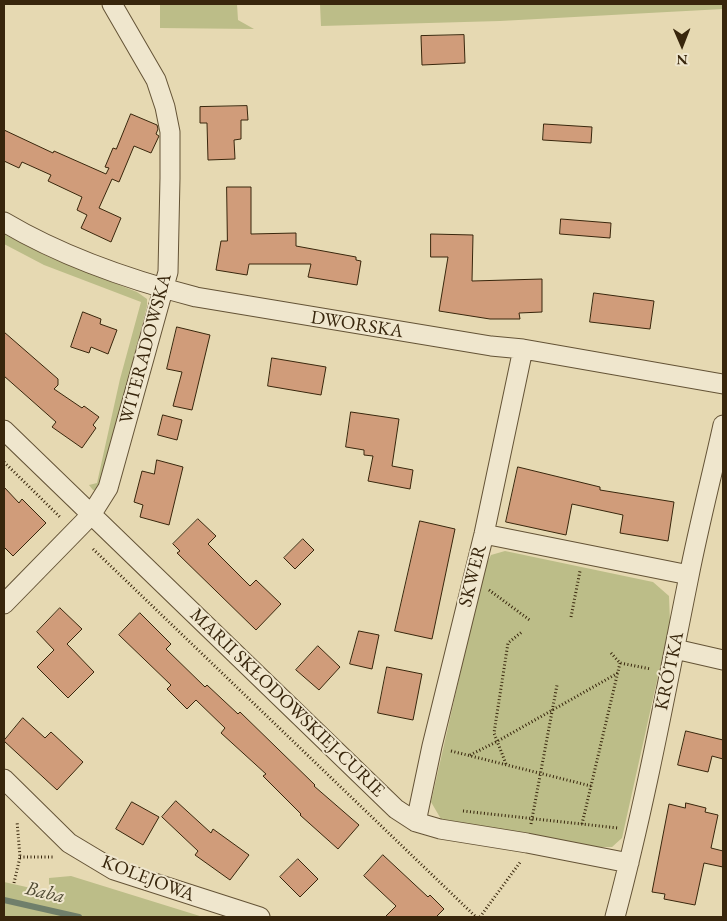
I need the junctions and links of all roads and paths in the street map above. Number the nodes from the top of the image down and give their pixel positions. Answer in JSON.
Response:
{"nodes":[{"id":1,"x":112,"y":4,"type":"edge"},
{"id":2,"x":4,"y":222,"type":"edge"},
{"id":3,"x":163,"y":288,"type":"junction"},
{"id":4,"x":522,"y":349,"type":"junction"},
{"id":5,"x":723,"y":384,"type":"edge"},
{"id":6,"x":723,"y":424,"type":"edge"},
{"id":7,"x":4,"y":430,"type":"edge"},
{"id":8,"x":4,"y":462,"type":"edge"},
{"id":9,"x":92,"y":514,"type":"junction"},
{"id":10,"x":62,"y":519,"type":"dead end"},
{"id":11,"x":484,"y":534,"type":"junction"},
{"id":12,"x":92,"y":548,"type":"dead end"},
{"id":13,"x":584,"y":554,"type":"junction"},
{"id":14,"x":689,"y":574,"type":"junction"},
{"id":15,"x":473,"y":577,"type":"junction"},
{"id":16,"x":4,"y":604,"type":"edge"},
{"id":17,"x":571,"y":617,"type":"dead end"},
{"id":18,"x":531,"y":621,"type":"dead end"},
{"id":19,"x":523,"y":631,"type":"dead end"},
{"id":20,"x":675,"y":649,"type":"junction"},
{"id":21,"x":611,"y":653,"type":"dead end"},
{"id":22,"x":723,"y":660,"type":"edge"},
{"id":23,"x":620,"y":662,"type":"junction"},
{"id":24,"x":670,"y":672,"type":"junction"},
{"id":25,"x":618,"y":673,"type":"junction"},
{"id":26,"x":557,"y":685,"type":"dead end"},
{"id":27,"x":552,"y":710,"type":"junction"},
{"id":28,"x":496,"y":742,"type":"junction"},
{"id":29,"x":432,"y":746,"type":"junction"},
{"id":30,"x":470,"y":755,"type":"junction"},
{"id":31,"x":506,"y":764,"type":"junction"},
{"id":32,"x":541,"y":773,"type":"junction"},
{"id":33,"x":10,"y":784,"type":"edge"},
{"id":34,"x":591,"y":786,"type":"junction"},
{"id":35,"x":458,"y":810,"type":"dead end"},
{"id":36,"x":532,"y":818,"type":"junction"},
{"id":37,"x":416,"y":822,"type":"junction"},
{"id":38,"x":582,"y":824,"type":"junction"},
{"id":39,"x":636,"y":830,"type":"junction"},
{"id":40,"x":527,"y":843,"type":"junction"},
{"id":41,"x":629,"y":863,"type":"junction"},
{"id":42,"x":14,"y":883,"type":"dead end"},
{"id":43,"x":260,"y":917,"type":"edge"},
{"id":44,"x":476,"y":917,"type":"edge"},
{"id":45,"x":480,"y":917,"type":"edge"},
{"id":46,"x":614,"y":917,"type":"edge"}],
"edges":[{"from":1,"to":3,"type":"street","name":"WITERADOWSKA"},
{"from":2,"to":3,"type":"street","name":"DWORSKA"},
{"from":3,"to":4,"type":"street","name":"DWORSKA"},
{"from":3,"to":9,"type":"street","name":"WITERADOWSKA"},
{"from":4,"to":5,"type":"street","name":"DWORSKA"},
{"from":4,"to":11,"type":"street"},
{"from":6,"to":14,"type":"street","name":"KRÓTKA"},
{"from":7,"to":9,"type":"street","name":"MARII SKŁODOWSKIEJ-CURIE"},
{"from":8,"to":10,"type":"path"},
{"from":9,"to":16,"type":"street","name":"WITERADOWSKA"},
{"from":9,"to":37,"type":"street","name":"MARII SKŁODOWSKIEJ-CURIE"},
{"from":11,"to":13,"type":"street","name":"SKWER"},
{"from":11,"to":15,"type":"street","name":"SKWER"},
{"from":12,"to":44,"type":"path"},
{"from":13,"to":14,"type":"street","name":"SKWER"},
{"from":13,"to":17,"type":"path"},
{"from":14,"to":20,"type":"street","name":"KRÓTKA"},
{"from":15,"to":18,"type":"path"},
{"from":15,"to":29,"type":"street","name":"SKWER"},
{"from":19,"to":28,"type":"path"},
{"from":20,"to":22,"type":"street"},
{"from":20,"to":24,"type":"street","name":"KRÓTKA"},
{"from":21,"to":23,"type":"path"},
{"from":23,"to":24,"type":"path"},
{"from":23,"to":25,"type":"path"},
{"from":24,"to":39,"type":"street","name":"KRÓTKA"},
{"from":25,"to":27,"type":"path"},
{"from":25,"to":34,"type":"path"},
{"from":26,"to":27,"type":"path"},
{"from":27,"to":28,"type":"path"},
{"from":27,"to":32,"type":"path"},
{"from":28,"to":30,"type":"path"},
{"from":28,"to":31,"type":"path"},
{"from":29,"to":30,"type":"path"},
{"from":29,"to":37,"type":"street","name":"SKWER"},
{"from":30,"to":31,"type":"path"},
{"from":31,"to":32,"type":"path"},
{"from":32,"to":34,"type":"path"},
{"from":32,"to":36,"type":"path"},
{"from":33,"to":42,"type":"path"},
{"from":33,"to":43,"type":"street","name":"KOLEJOWA"},
{"from":34,"to":38,"type":"path"},
{"from":35,"to":36,"type":"path"},
{"from":36,"to":38,"type":"path"},
{"from":36,"to":40,"type":"path"},
{"from":37,"to":40,"type":"street","name":"MARII SKŁODOWSKIEJ-CURIE"},
{"from":38,"to":39,"type":"path"},
{"from":39,"to":41,"type":"street","name":"KRÓTKA"},
{"from":40,"to":41,"type":"street","name":"MARII SKŁODOWSKIEJ-CURIE"},
{"from":40,"to":45,"type":"path"},
{"from":41,"to":46,"type":"street","name":"KRÓTKA"}]}
